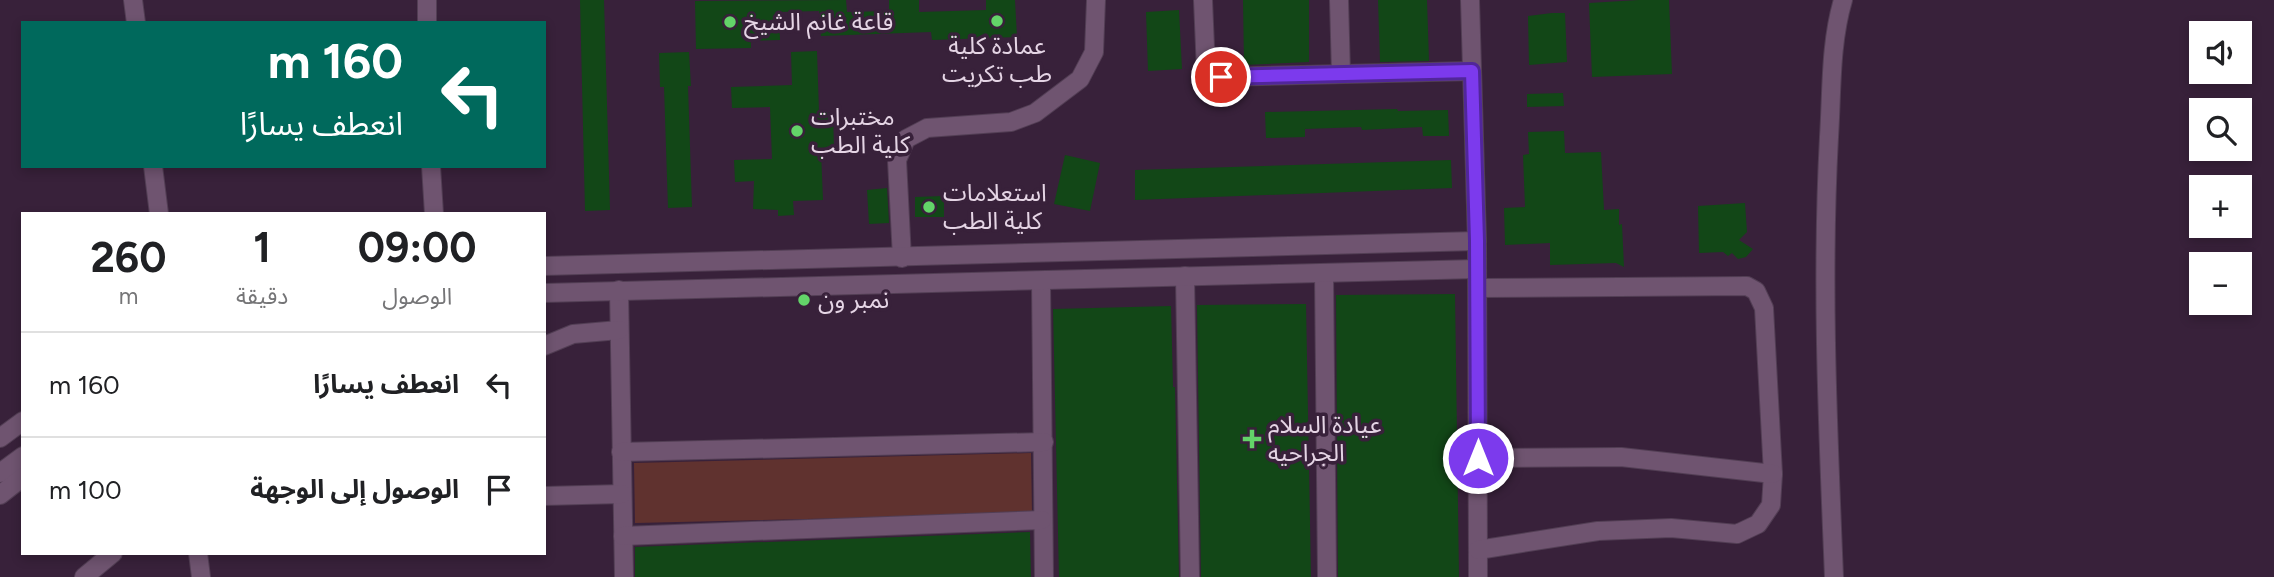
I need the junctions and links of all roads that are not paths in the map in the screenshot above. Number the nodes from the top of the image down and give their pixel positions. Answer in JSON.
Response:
{"nodes":[{"id":1,"x":133,"y":0,"type":"edge"},
{"id":2,"x":427,"y":0,"type":"edge"},
{"id":3,"x":1096,"y":0,"type":"edge"},
{"id":4,"x":1203,"y":0,"type":"edge"},
{"id":5,"x":1339,"y":0,"type":"edge"},
{"id":6,"x":1470,"y":0,"type":"edge"},
{"id":7,"x":1843,"y":0,"type":"edge"},
{"id":8,"x":135,"y":21,"type":"edge"},
{"id":9,"x":427,"y":21,"type":"edge"},
{"id":10,"x":1472,"y":71,"type":"junction"},
{"id":11,"x":1341,"y":74,"type":"junction"},
{"id":12,"x":153,"y":168,"type":"edge"},
{"id":13,"x":431,"y":168,"type":"edge"},
{"id":14,"x":159,"y":212,"type":"edge"},
{"id":15,"x":434,"y":212,"type":"edge"},
{"id":16,"x":1477,"y":241,"type":"junction"},
{"id":17,"x":902,"y":258,"type":"junction"},
{"id":18,"x":825,"y":259,"type":"junction"},
{"id":19,"x":546,"y":266,"type":"edge"},
{"id":20,"x":1477,"y":269,"type":"junction"},
{"id":21,"x":1324,"y":274,"type":"junction"},
{"id":22,"x":1185,"y":276,"type":"junction"},
{"id":23,"x":1041,"y":281,"type":"junction"},
{"id":24,"x":825,"y":285,"type":"junction"},
{"id":25,"x":1478,"y":288,"type":"junction"},
{"id":26,"x":619,"y":290,"type":"junction"},
{"id":27,"x":546,"y":293,"type":"edge"},
{"id":28,"x":619,"y":330,"type":"junction"},
{"id":29,"x":546,"y":345,"type":"edge"},
{"id":30,"x":20,"y":428,"type":"edge"},
{"id":31,"x":0,"y":438,"type":"edge"},
{"id":32,"x":1044,"y":442,"type":"junction"},
{"id":33,"x":621,"y":452,"type":"junction"},
{"id":34,"x":21,"y":457,"type":"edge"},
{"id":35,"x":1478,"y":458,"type":"junction"},
{"id":36,"x":0,"y":473,"type":"edge"},
{"id":37,"x":1773,"y":474,"type":"junction"},
{"id":38,"x":21,"y":479,"type":"edge"},
{"id":39,"x":622,"y":494,"type":"junction"},
{"id":40,"x":0,"y":495,"type":"edge"},
{"id":41,"x":546,"y":496,"type":"edge"},
{"id":42,"x":1042,"y":520,"type":"junction"},
{"id":43,"x":623,"y":536,"type":"junction"},
{"id":44,"x":1478,"y":550,"type":"junction"},
{"id":45,"x":110,"y":555,"type":"edge"},
{"id":46,"x":198,"y":555,"type":"edge"},
{"id":47,"x":83,"y":577,"type":"edge"},
{"id":48,"x":201,"y":577,"type":"edge"},
{"id":49,"x":624,"y":577,"type":"edge"},
{"id":50,"x":1044,"y":577,"type":"edge"},
{"id":51,"x":1190,"y":577,"type":"edge"},
{"id":52,"x":1327,"y":577,"type":"edge"},
{"id":53,"x":1478,"y":577,"type":"edge"},
{"id":54,"x":1834,"y":577,"type":"edge"}],
"edges":[{"from":1,"to":8,"type":"street"},
{"from":2,"to":9,"type":"street"},
{"from":3,"to":17,"type":"street"},
{"from":4,"to":11,"type":"street"},
{"from":5,"to":11,"type":"street"},
{"from":6,"to":10,"type":"street"},
{"from":7,"to":54,"type":"street"},
{"from":10,"to":11,"type":"street"},
{"from":10,"to":16,"type":"street"},
{"from":12,"to":14,"type":"street"},
{"from":13,"to":15,"type":"street"},
{"from":16,"to":17,"type":"street"},
{"from":16,"to":20,"type":"street"},
{"from":17,"to":18,"type":"street"},
{"from":18,"to":19,"type":"street"},
{"from":18,"to":24,"type":"street"},
{"from":20,"to":21,"type":"street"},
{"from":20,"to":25,"type":"street"},
{"from":21,"to":22,"type":"street"},
{"from":21,"to":52,"type":"street"},
{"from":22,"to":23,"type":"street"},
{"from":22,"to":51,"type":"street"},
{"from":23,"to":24,"type":"street"},
{"from":23,"to":32,"type":"street"},
{"from":24,"to":26,"type":"street"},
{"from":25,"to":35,"type":"street"},
{"from":25,"to":37,"type":"street"},
{"from":26,"to":27,"type":"street"},
{"from":26,"to":28,"type":"street"},
{"from":28,"to":29,"type":"street"},
{"from":28,"to":33,"type":"street"},
{"from":30,"to":31,"type":"street"},
{"from":32,"to":33,"type":"street"},
{"from":32,"to":42,"type":"street"},
{"from":33,"to":39,"type":"street"},
{"from":34,"to":36,"type":"street"},
{"from":35,"to":37,"type":"street"},
{"from":35,"to":44,"type":"street"},
{"from":37,"to":44,"type":"street"},
{"from":38,"to":40,"type":"street"},
{"from":39,"to":41,"type":"street"},
{"from":39,"to":43,"type":"street"},
{"from":42,"to":43,"type":"street"},
{"from":42,"to":50,"type":"street"},
{"from":43,"to":49,"type":"street"},
{"from":44,"to":53,"type":"street"},
{"from":45,"to":47,"type":"street"},
{"from":46,"to":48,"type":"street"}]}
